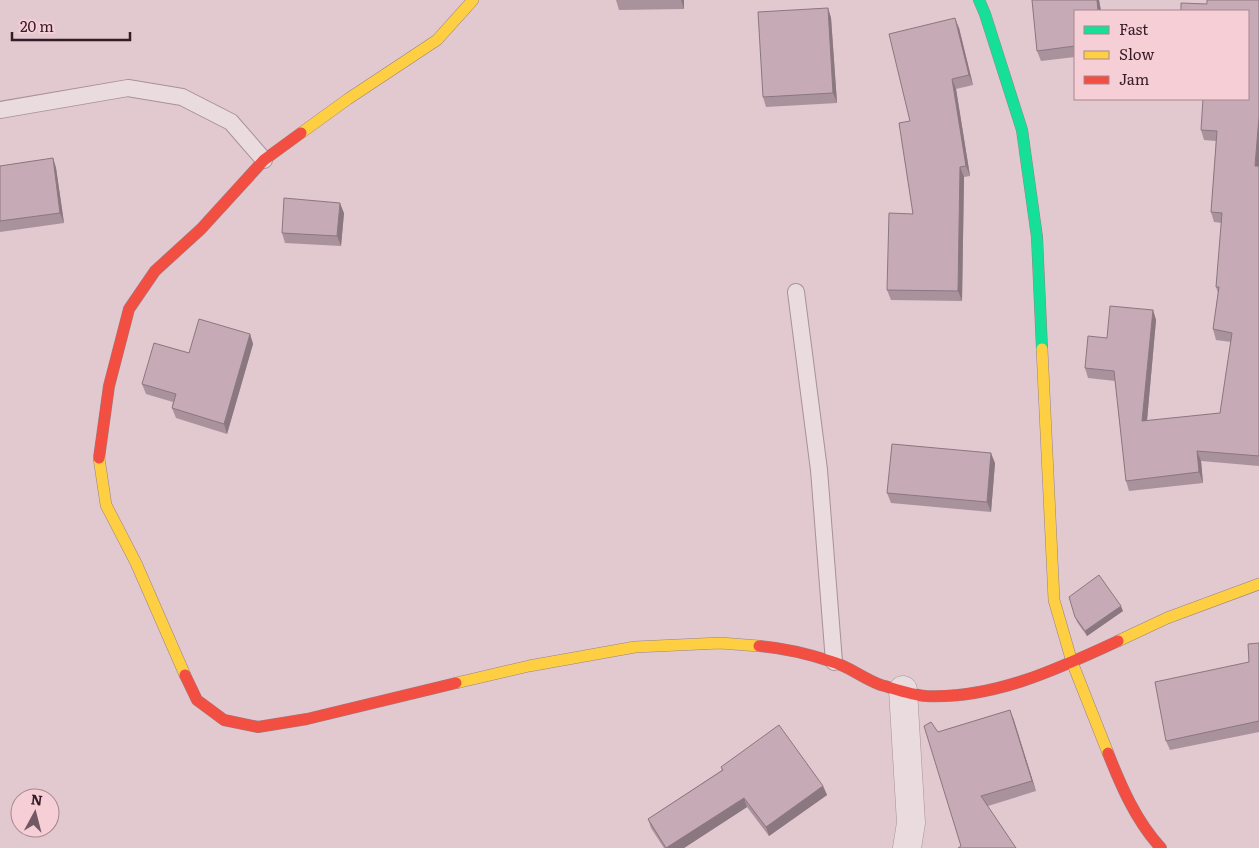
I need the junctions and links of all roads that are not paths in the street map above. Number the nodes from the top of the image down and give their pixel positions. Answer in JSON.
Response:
{"nodes":[{"id":1,"x":473,"y":0,"type":"edge"},
{"id":2,"x":978,"y":0,"type":"edge"},
{"id":3,"x":0,"y":110,"type":"edge"},
{"id":4,"x":264,"y":160,"type":"junction"},
{"id":5,"x":796,"y":292,"type":"dead end"},
{"id":6,"x":1259,"y":584,"type":"edge"},
{"id":7,"x":834,"y":662,"type":"junction"},
{"id":8,"x":1072,"y":662,"type":"junction"},
{"id":9,"x":902,"y":690,"type":"junction"},
{"id":10,"x":907,"y":848,"type":"edge"},
{"id":11,"x":1161,"y":848,"type":"edge"}],
"edges":[{"from":1,"to":4,"type":"street"},
{"from":2,"to":8,"type":"street"},
{"from":3,"to":4,"type":"lane"},
{"from":4,"to":7,"type":"street"},
{"from":5,"to":7,"type":"lane"},
{"from":6,"to":8,"type":"street"},
{"from":7,"to":9,"type":"street"},
{"from":8,"to":9,"type":"street"},
{"from":8,"to":11,"type":"street"},
{"from":9,"to":10,"type":"street"}]}
